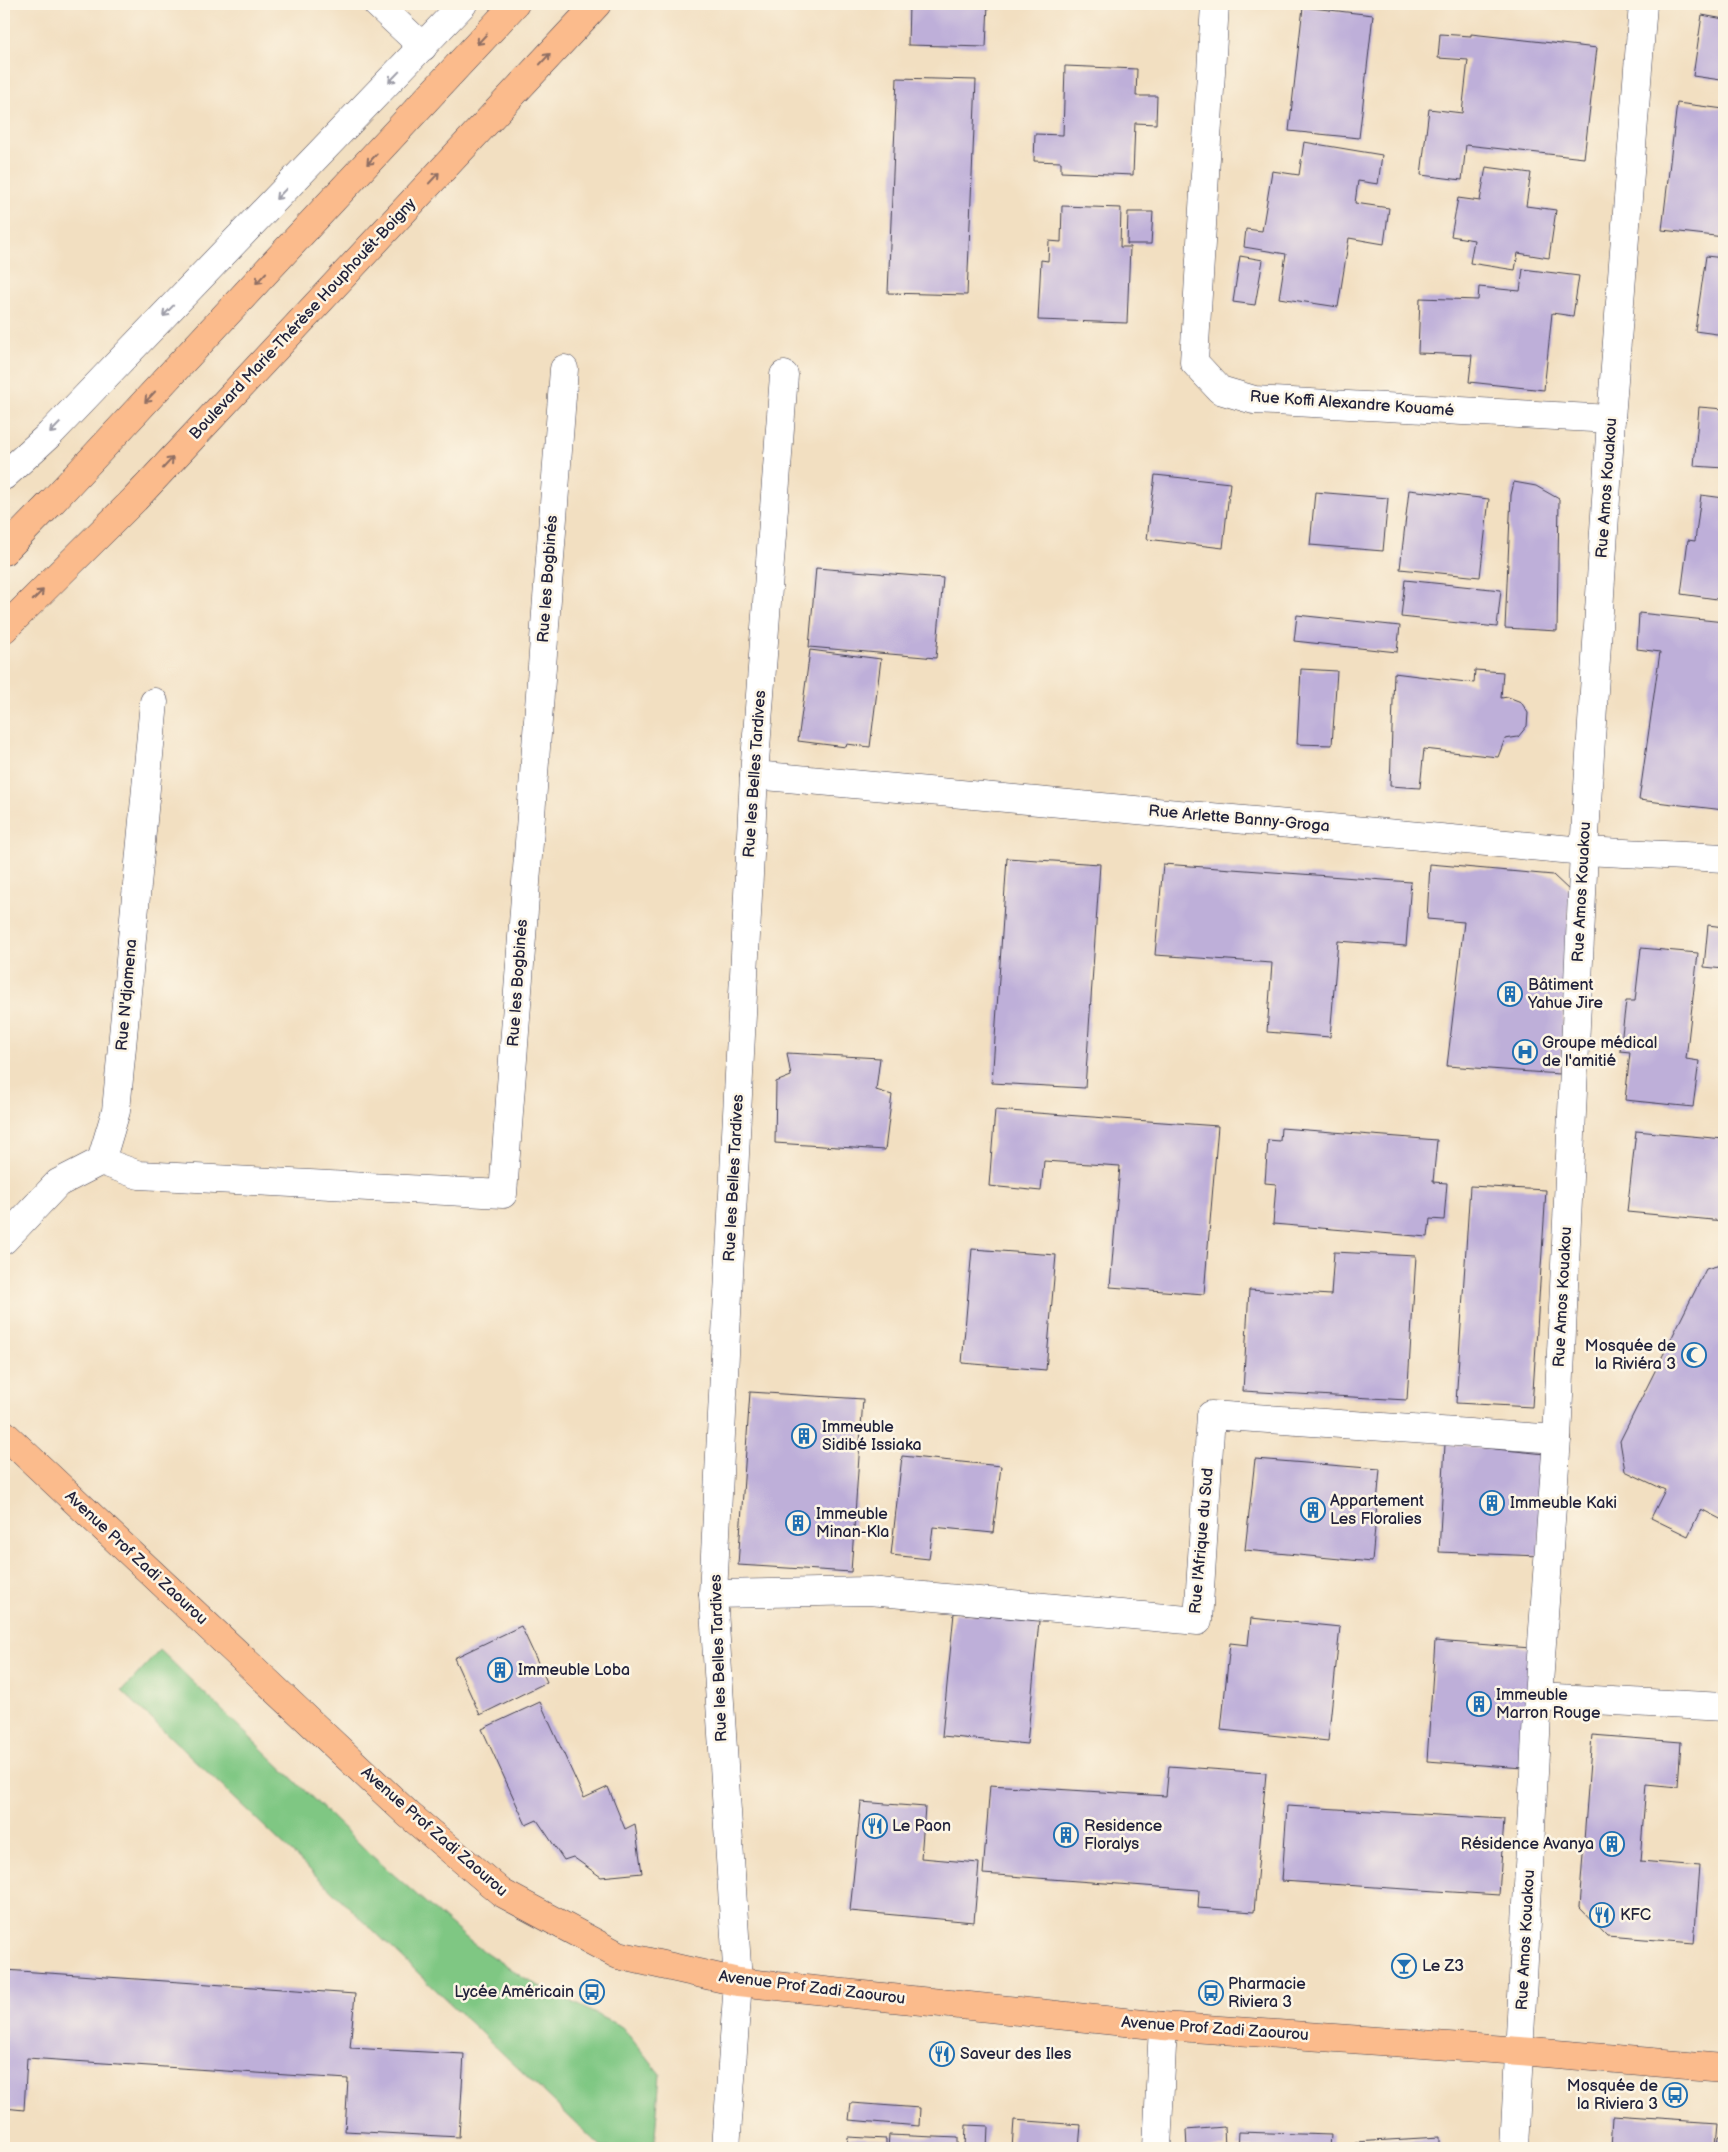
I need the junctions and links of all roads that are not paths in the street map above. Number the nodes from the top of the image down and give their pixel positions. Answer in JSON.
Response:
{"nodes":[{"id":1,"x":463,"y":4,"type":"edge"},
{"id":2,"x":515,"y":4,"type":"edge"},
{"id":3,"x":597,"y":4,"type":"edge"},
{"id":4,"x":1215,"y":4,"type":"edge"},
{"id":5,"x":1642,"y":4,"type":"edge"},
{"id":6,"x":383,"y":10,"type":"edge"},
{"id":7,"x":423,"y":47,"type":"junction"},
{"id":8,"x":564,"y":369,"type":"dead end"},
{"id":9,"x":784,"y":375,"type":"dead end"},
{"id":10,"x":1611,"y":419,"type":"junction"},
{"id":11,"x":4,"y":476,"type":"edge"},
{"id":12,"x":4,"y":551,"type":"edge"},
{"id":13,"x":4,"y":629,"type":"edge"},
{"id":14,"x":154,"y":702,"type":"dead end"},
{"id":15,"x":754,"y":775,"type":"junction"},
{"id":16,"x":1584,"y":851,"type":"junction"},
{"id":17,"x":1724,"y":858,"type":"edge"},
{"id":18,"x":101,"y":1160,"type":"junction"},
{"id":19,"x":4,"y":1240,"type":"edge"},
{"id":20,"x":4,"y":1434,"type":"edge"},
{"id":21,"x":1557,"y":1439,"type":"junction"},
{"id":22,"x":713,"y":1594,"type":"junction"},
{"id":23,"x":1538,"y":1698,"type":"junction"},
{"id":24,"x":1724,"y":1707,"type":"edge"},
{"id":25,"x":738,"y":1982,"type":"junction"},
{"id":26,"x":1163,"y":2026,"type":"junction"},
{"id":27,"x":1520,"y":2051,"type":"junction"},
{"id":28,"x":1724,"y":2068,"type":"edge"},
{"id":29,"x":726,"y":2148,"type":"edge"},
{"id":30,"x":1157,"y":2148,"type":"edge"},
{"id":31,"x":1514,"y":2148,"type":"edge"}],
"edges":[{"from":1,"to":7,"type":"street"},
{"from":2,"to":12,"type":"main road","one_way":true},
{"from":13,"to":3,"type":"main road","name":"Boulevard Marie-Thérèse Houphouët-Boigny","one_way":true},
{"from":4,"to":10,"type":"street","name":"Rue Koffi Alexandre Kouamé"},
{"from":5,"to":10,"type":"street","name":"Rue Amos Kouakou"},
{"from":6,"to":7,"type":"street"},
{"from":7,"to":11,"type":"street","one_way":true},
{"from":8,"to":18,"type":"street","name":"Rue les Bogbinés"},
{"from":9,"to":15,"type":"street","name":"Rue les Belles Tardives"},
{"from":10,"to":16,"type":"street","name":"Rue Amos Kouakou"},
{"from":14,"to":18,"type":"street","name":"Rue N'djamena"},
{"from":15,"to":16,"type":"street","name":"Rue Arlette Banny-Groga"},
{"from":15,"to":22,"type":"street","name":"Rue les Belles Tardives"},
{"from":16,"to":17,"type":"street","name":"Rue Arlette Banny-Groga"},
{"from":16,"to":21,"type":"street","name":"Rue Amos Kouakou"},
{"from":18,"to":19,"type":"street"},
{"from":20,"to":25,"type":"main road","name":"Avenue Prof Zadi Zaourou"},
{"from":21,"to":22,"type":"street","name":"Rue l'Afrique du Sud"},
{"from":21,"to":23,"type":"street","name":"Rue Amos Kouakou"},
{"from":22,"to":25,"type":"street","name":"Rue les Belles Tardives"},
{"from":23,"to":24,"type":"street"},
{"from":23,"to":27,"type":"street","name":"Rue Amos Kouakou"},
{"from":25,"to":26,"type":"main road","name":"Avenue Prof Zadi Zaourou"},
{"from":25,"to":29,"type":"street","name":"Rue les Belles Tardives"},
{"from":26,"to":27,"type":"main road","name":"Avenue Prof Zadi Zaourou"},
{"from":26,"to":30,"type":"street"},
{"from":27,"to":28,"type":"main road","name":"Avenue Prof Zadi Zaourou"},
{"from":27,"to":31,"type":"street","name":"Rue Amos Kouakou"}]}
